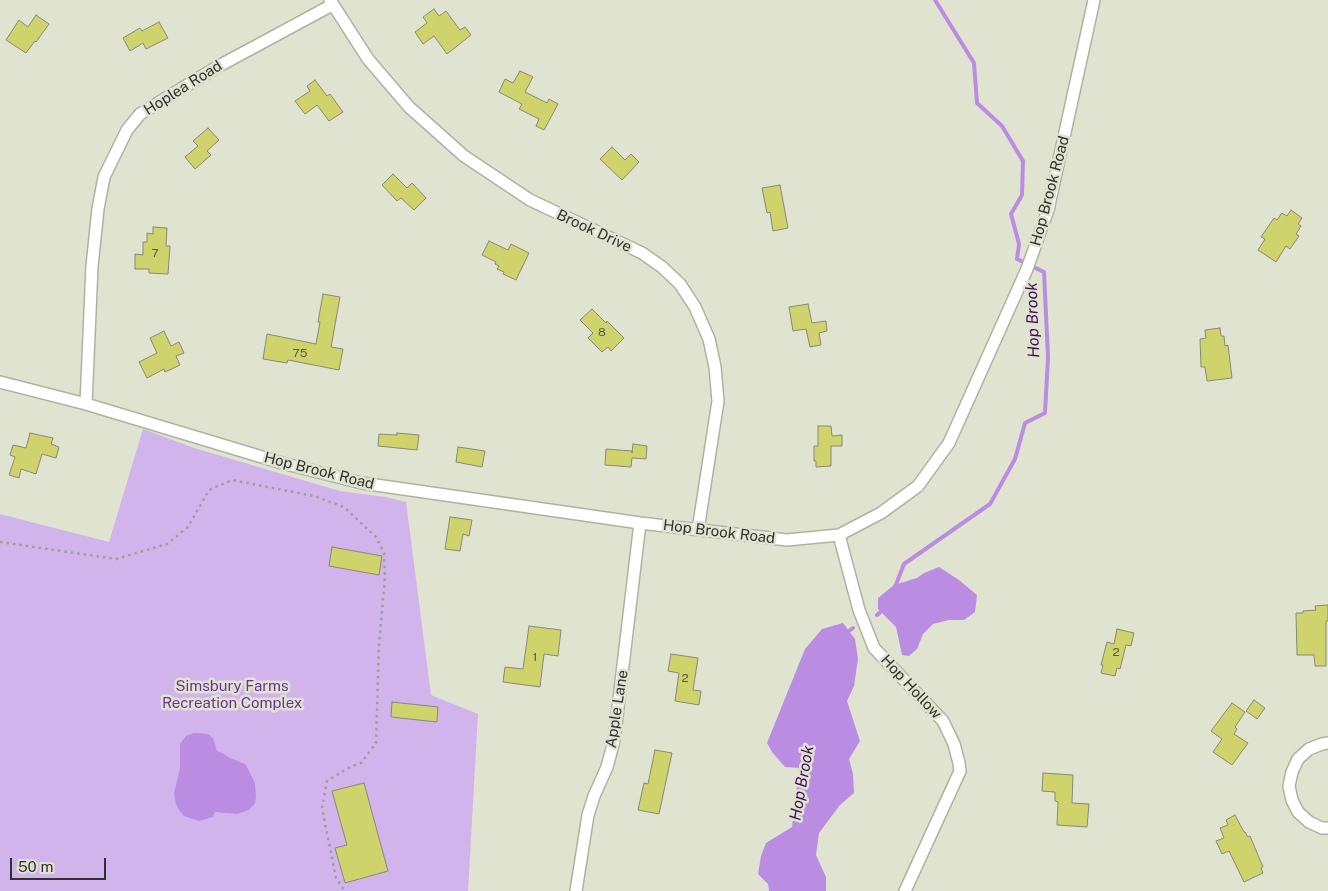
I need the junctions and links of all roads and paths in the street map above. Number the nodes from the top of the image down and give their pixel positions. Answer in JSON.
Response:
{"nodes":[{"id":1,"x":1094,"y":0,"type":"edge"},
{"id":2,"x":331,"y":2,"type":"edge"},
{"id":3,"x":0,"y":382,"type":"edge"},
{"id":4,"x":86,"y":404,"type":"junction"},
{"id":5,"x":640,"y":523,"type":"junction"},
{"id":6,"x":698,"y":530,"type":"junction"},
{"id":7,"x":839,"y":535,"type":"junction"},
{"id":8,"x":0,"y":542,"type":"edge"},
{"id":9,"x":1328,"y":743,"type":"edge"},
{"id":10,"x":1328,"y":828,"type":"edge"},
{"id":11,"x":345,"y":891,"type":"edge"},
{"id":12,"x":576,"y":891,"type":"edge"},
{"id":13,"x":905,"y":891,"type":"edge"}],
"edges":[{"from":1,"to":7,"type":"street","name":"Hop Brook Road"},
{"from":2,"to":4,"type":"street","name":"Hoplea Road"},
{"from":2,"to":6,"type":"street","name":"Brook Drive"},
{"from":3,"to":4,"type":"street","name":"Hop Brook Road"},
{"from":4,"to":5,"type":"street","name":"Hop Brook Road"},
{"from":5,"to":6,"type":"street","name":"Hop Brook Road"},
{"from":5,"to":12,"type":"street","name":"Apple Lane"},
{"from":6,"to":7,"type":"street","name":"Hop Brook Road"},
{"from":7,"to":13,"type":"street","name":"Hop Hollow"},
{"from":8,"to":11,"type":"path"},
{"from":9,"to":10,"type":"street"}]}
